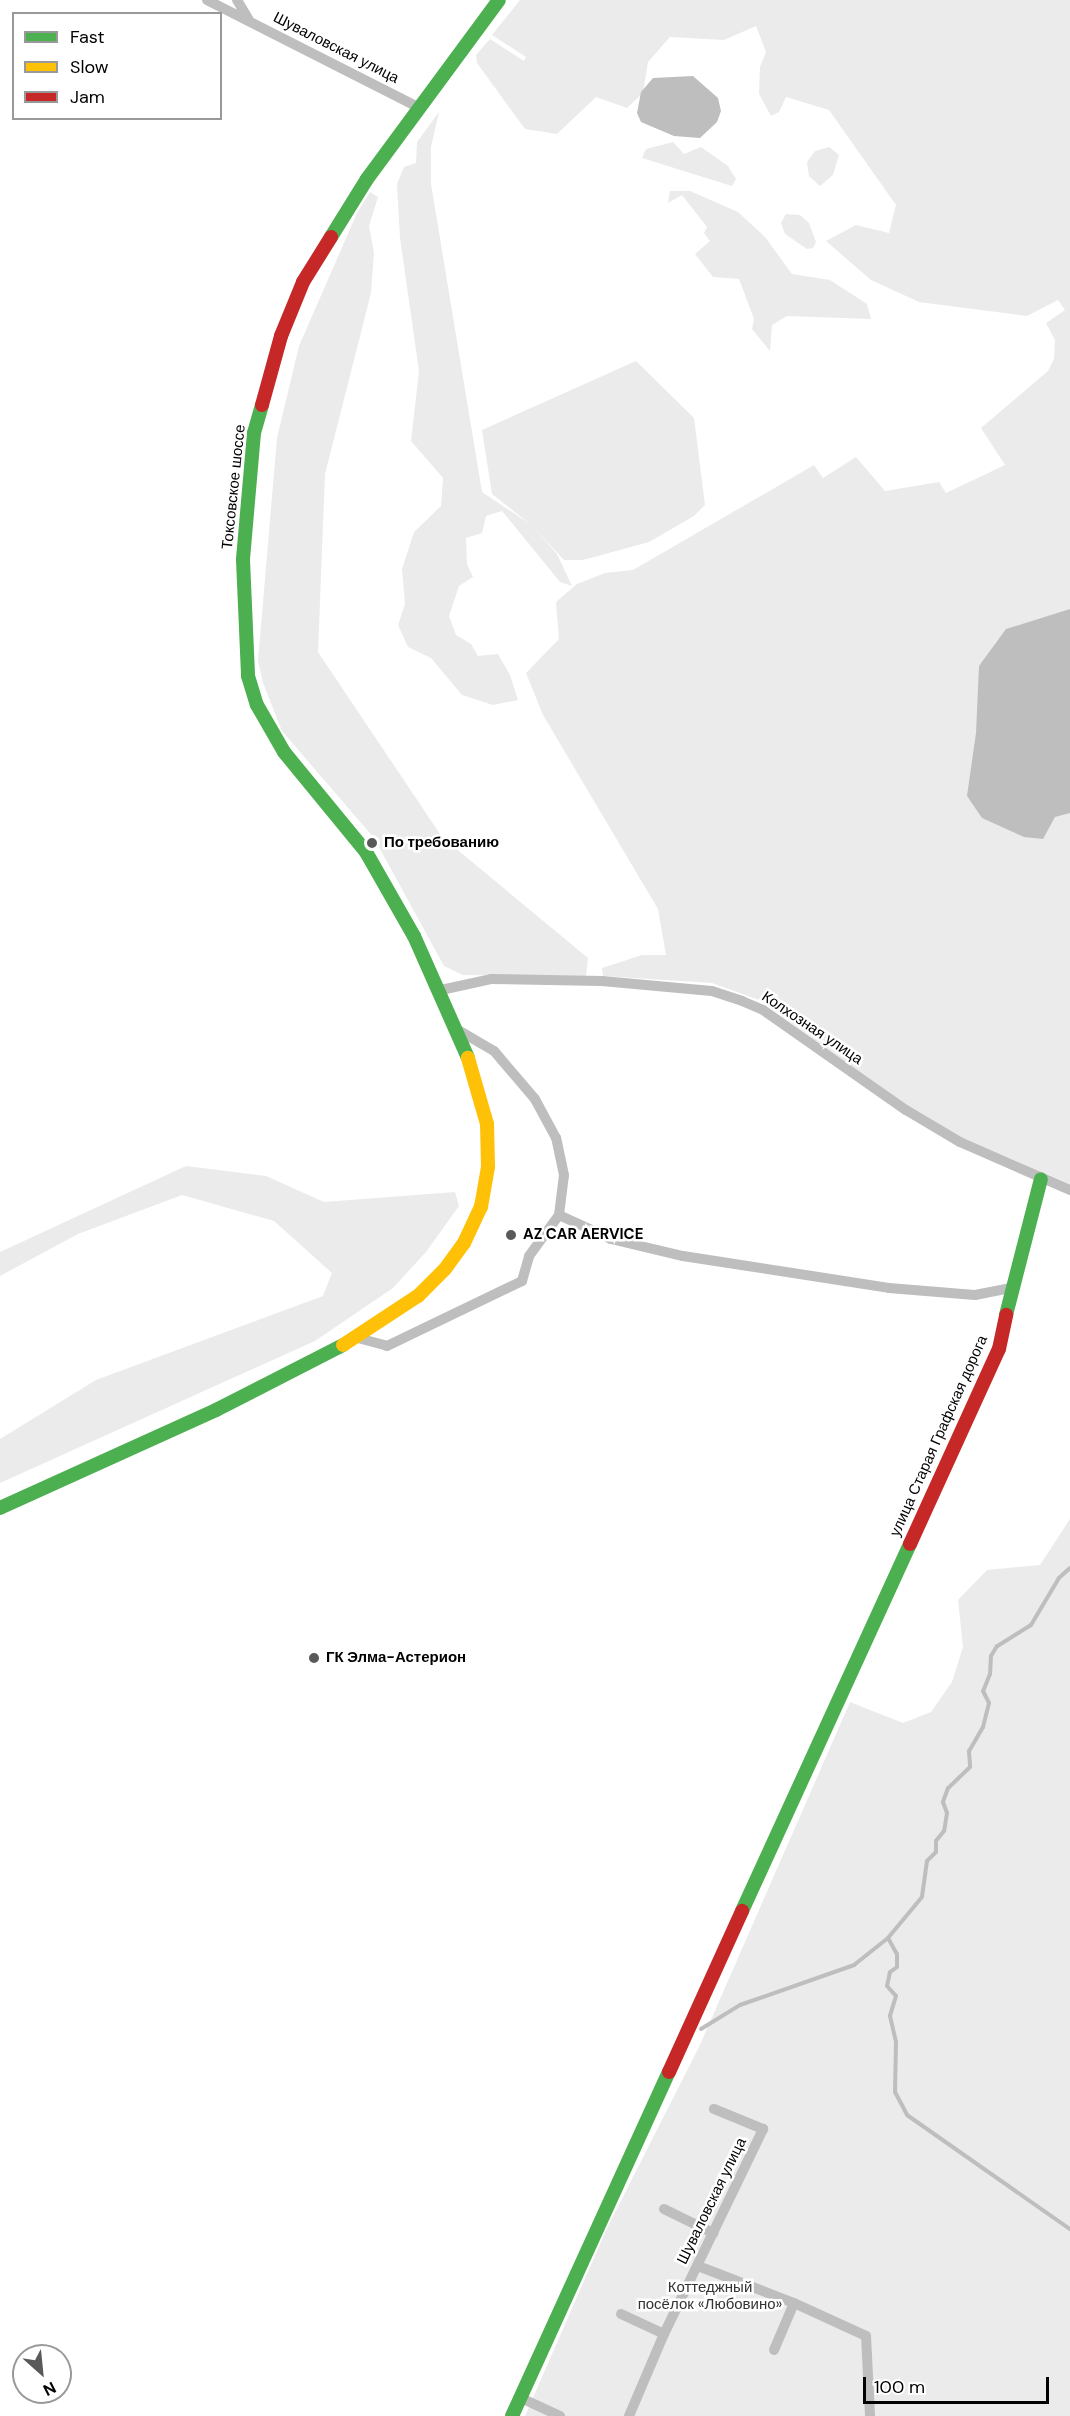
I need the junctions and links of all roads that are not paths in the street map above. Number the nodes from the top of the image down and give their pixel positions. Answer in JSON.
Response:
{"nodes":[{"id":1,"x":207,"y":0,"type":"edge"},
{"id":2,"x":237,"y":0,"type":"edge"},
{"id":3,"x":499,"y":0,"type":"edge"},
{"id":4,"x":249,"y":20,"type":"junction"},
{"id":5,"x":418,"y":106,"type":"junction"},
{"id":6,"x":441,"y":990,"type":"junction"},
{"id":7,"x":458,"y":1030,"type":"junction"},
{"id":8,"x":1041,"y":1179,"type":"junction"},
{"id":9,"x":1070,"y":1190,"type":"edge"},
{"id":10,"x":559,"y":1215,"type":"junction"},
{"id":11,"x":1011,"y":1288,"type":"junction"},
{"id":12,"x":358,"y":1338,"type":"junction"},
{"id":13,"x":0,"y":1508,"type":"edge"},
{"id":14,"x":714,"y":2109,"type":"dead end"},
{"id":15,"x":664,"y":2209,"type":"dead end"},
{"id":16,"x":713,"y":2233,"type":"junction"},
{"id":17,"x":698,"y":2266,"type":"junction"},
{"id":18,"x":794,"y":2303,"type":"junction"},
{"id":19,"x":621,"y":2314,"type":"dead end"},
{"id":20,"x":664,"y":2334,"type":"junction"},
{"id":21,"x":774,"y":2350,"type":"dead end"},
{"id":22,"x":521,"y":2398,"type":"junction"},
{"id":23,"x":870,"y":2415,"type":"edge"},
{"id":24,"x":512,"y":2416,"type":"edge"},
{"id":25,"x":560,"y":2416,"type":"edge"},
{"id":26,"x":628,"y":2416,"type":"edge"}],
"edges":[{"from":1,"to":4,"type":"street","name":"Шуваловская улица"},
{"from":2,"to":4,"type":"street"},
{"from":3,"to":5,"type":"main road","name":"Токсовское шоссе"},
{"from":4,"to":5,"type":"street","name":"Шуваловская улица"},
{"from":5,"to":6,"type":"main road","name":"Токсовское шоссе"},
{"from":6,"to":7,"type":"main road","name":"Токсовское шоссе"},
{"from":6,"to":8,"type":"street","name":"Колхозная улица"},
{"from":7,"to":10,"type":"street"},
{"from":7,"to":12,"type":"main road","name":"Токсовское шоссе"},
{"from":8,"to":9,"type":"street","name":"Колхозная улица"},
{"from":8,"to":11,"type":"main road","name":"улица Старая Графская дорога"},
{"from":10,"to":11,"type":"street"},
{"from":10,"to":12,"type":"street"},
{"from":11,"to":22,"type":"main road","name":"улица Старая Графская дорога"},
{"from":12,"to":13,"type":"main road","name":"Токсовское шоссе"},
{"from":14,"to":16,"type":"street","name":"Шуваловская улица"},
{"from":15,"to":16,"type":"street"},
{"from":16,"to":17,"type":"street","name":"Шуваловская улица"},
{"from":17,"to":18,"type":"street"},
{"from":17,"to":20,"type":"street","name":"Шуваловская улица"},
{"from":18,"to":21,"type":"street"},
{"from":18,"to":23,"type":"street"},
{"from":19,"to":20,"type":"street"},
{"from":20,"to":26,"type":"street","name":"Шуваловская улица"},
{"from":22,"to":24,"type":"main road","name":"улица Старая Графская дорога"},
{"from":22,"to":25,"type":"street"}]}
